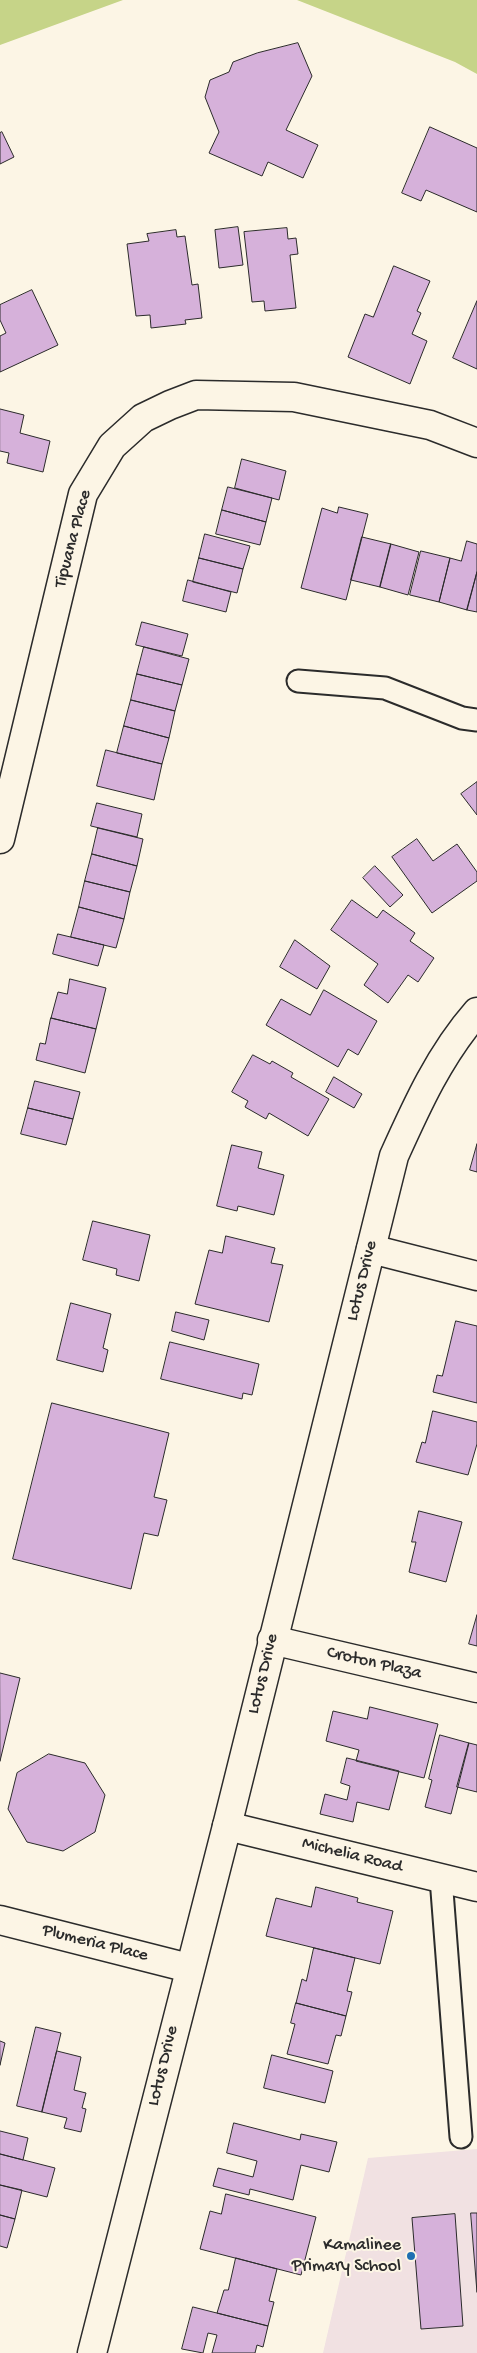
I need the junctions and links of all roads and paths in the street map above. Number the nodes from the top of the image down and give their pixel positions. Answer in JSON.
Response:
{"nodes":[{"id":1,"x":477,"y":443,"type":"edge"},
{"id":2,"x":298,"y":681,"type":"dead end"},
{"id":3,"x":477,"y":720,"type":"edge"},
{"id":4,"x":0,"y":839,"type":"edge"},
{"id":5,"x":477,"y":1012,"type":"edge"},
{"id":6,"x":371,"y":1249,"type":"junction"},
{"id":7,"x":477,"y":1276,"type":"edge"},
{"id":8,"x":272,"y":1640,"type":"junction"},
{"id":9,"x":477,"y":1688,"type":"edge"},
{"id":10,"x":227,"y":1826,"type":"junction"},
{"id":11,"x":441,"y":1878,"type":"junction"},
{"id":12,"x":477,"y":1887,"type":"edge"},
{"id":13,"x":0,"y":1920,"type":"edge"},
{"id":14,"x":189,"y":1968,"type":"junction"},
{"id":15,"x":460,"y":2138,"type":"dead end"},
{"id":16,"x":92,"y":2353,"type":"edge"}],
"edges":[{"from":1,"to":4,"type":"street","name":"Tipuana Place"},
{"from":2,"to":3,"type":"lane"},
{"from":5,"to":6,"type":"street","name":"Lotus Drive"},
{"from":6,"to":7,"type":"street"},
{"from":6,"to":8,"type":"street","name":"Lotus Drive"},
{"from":8,"to":9,"type":"street","name":"Croton Plaza"},
{"from":8,"to":10,"type":"street","name":"Lotus Drive"},
{"from":10,"to":11,"type":"street","name":"Michelia Road"},
{"from":10,"to":14,"type":"street","name":"Lotus Drive"},
{"from":11,"to":12,"type":"street","name":"Michelia Road"},
{"from":11,"to":15,"type":"lane"},
{"from":13,"to":14,"type":"street","name":"Plumeria Place"},
{"from":14,"to":16,"type":"street","name":"Lotus Drive"}]}
